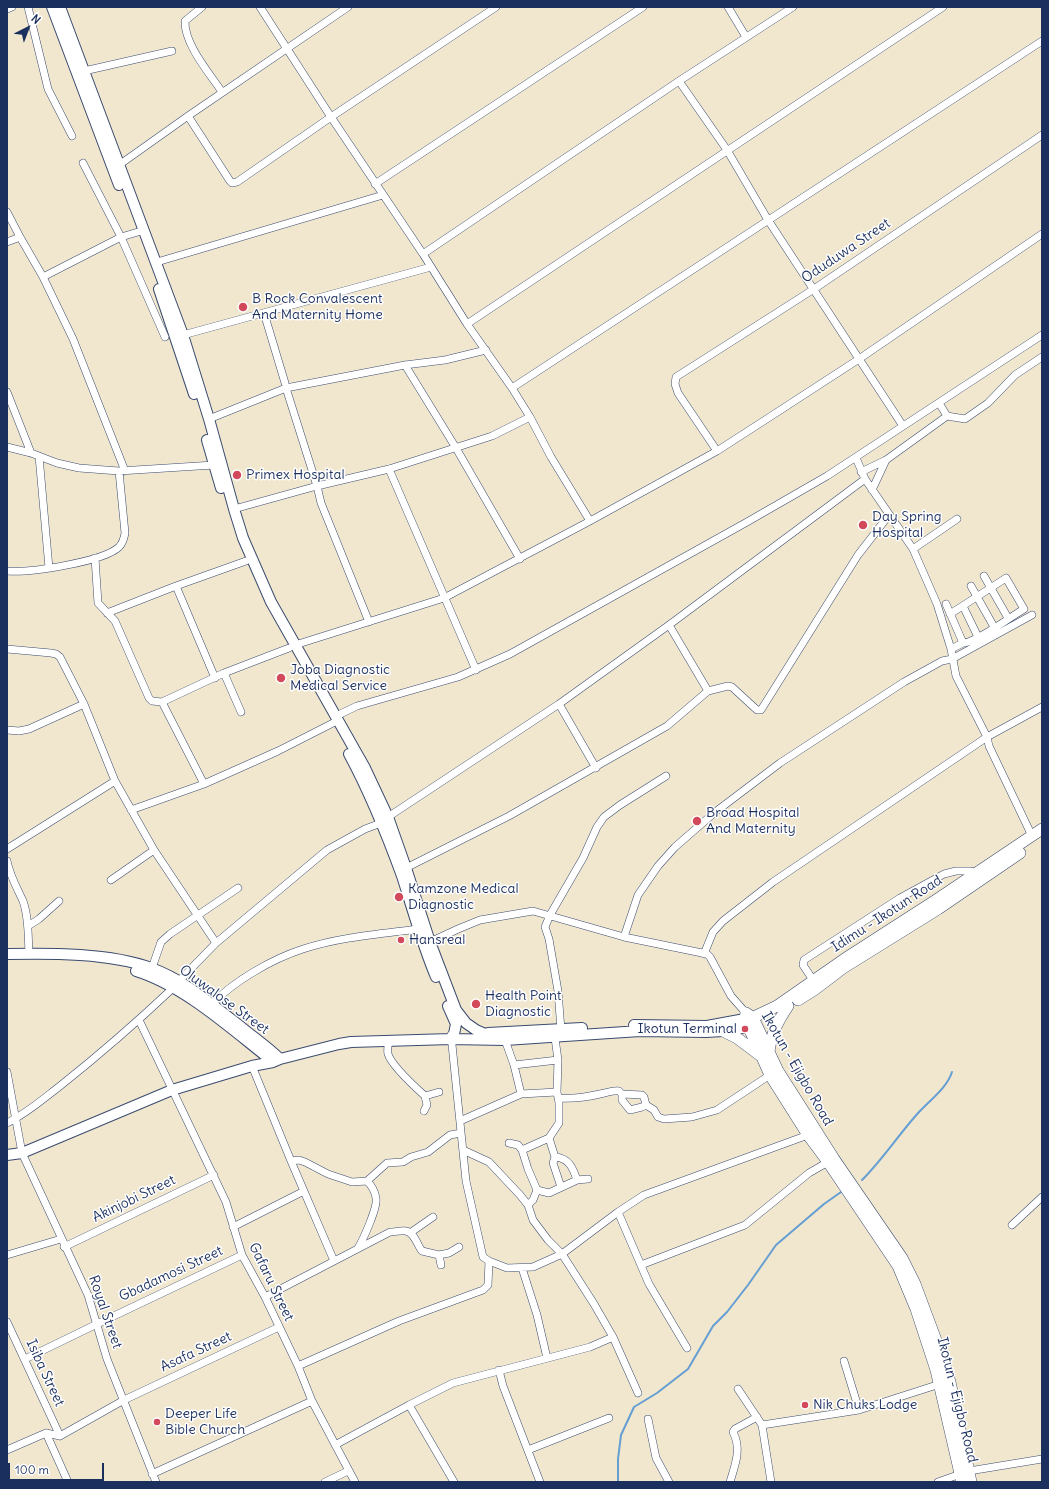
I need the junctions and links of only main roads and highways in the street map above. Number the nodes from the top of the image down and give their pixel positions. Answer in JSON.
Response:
{"nodes":[{"id":1,"x":52,"y":7,"type":"edge"},
{"id":2,"x":60,"y":7,"type":"edge"},
{"id":3,"x":261,"y":586,"type":"junction"},
{"id":4,"x":385,"y":820,"type":"junction"},
{"id":5,"x":1042,"y":829,"type":"edge"},
{"id":6,"x":1037,"y":837,"type":"edge"},
{"id":7,"x":7,"y":954,"type":"edge"},
{"id":8,"x":7,"y":961,"type":"edge"},
{"id":9,"x":176,"y":984,"type":"junction"},
{"id":10,"x":788,"y":1006,"type":"junction"},
{"id":11,"x":750,"y":1020,"type":"junction"},
{"id":12,"x":723,"y":1031,"type":"junction"},
{"id":13,"x":459,"y":1033,"type":"junction"},
{"id":14,"x":558,"y":1034,"type":"junction"},
{"id":15,"x":765,"y":1054,"type":"junction"},
{"id":16,"x":275,"y":1059,"type":"junction"},
{"id":17,"x":7,"y":1155,"type":"edge"},
{"id":18,"x":939,"y":1361,"type":"junction"},
{"id":19,"x":964,"y":1475,"type":"edge"},
{"id":20,"x":971,"y":1482,"type":"edge"}],
"edges":[{"from":1,"to":3,"type":"main road"},
{"from":2,"to":3,"type":"main road"},
{"from":3,"to":4,"type":"main road"},
{"from":4,"to":13,"type":"main road"},
{"from":4,"to":13,"type":"main road"},
{"from":5,"to":6,"type":"main road","name":"Idimu - Ikotun Road"},
{"from":6,"to":10,"type":"main road"},
{"from":6,"to":11,"type":"main road","name":"Idimu - Ikotun Road"},
{"from":7,"to":9,"type":"main road","name":"Oluwalose Street"},
{"from":8,"to":9,"type":"main road","name":"Oluwalose Street"},
{"from":9,"to":16,"type":"main road","name":"Oluwalose Street"},
{"from":9,"to":16,"type":"main road","name":"Oluwalose Street"},
{"from":10,"to":11,"type":"main road"},
{"from":10,"to":15,"type":"main road"},
{"from":11,"to":12,"type":"main road"},
{"from":11,"to":14,"type":"main road"},
{"from":11,"to":15,"type":"main road","name":"Ikotun - Ejigbo Road"},
{"from":12,"to":14,"type":"main road"},
{"from":12,"to":15,"type":"main road"},
{"from":13,"to":14,"type":"main road"},
{"from":13,"to":14,"type":"main road"},
{"from":13,"to":16,"type":"main road"},
{"from":13,"to":16,"type":"main road"},
{"from":15,"to":18,"type":"main road","name":"Ikotun - Ejigbo Road"},
{"from":15,"to":18,"type":"main road","name":"Ikotun - Ejigbo Road"},
{"from":16,"to":17,"type":"main road"},
{"from":18,"to":19,"type":"main road","name":"Ikotun - Ejigbo Road"},
{"from":18,"to":19,"type":"main road","name":"Ikotun - Ejigbo Road"},
{"from":19,"to":20,"type":"main road","name":"Ikotun - Ejigbo Road"}]}
